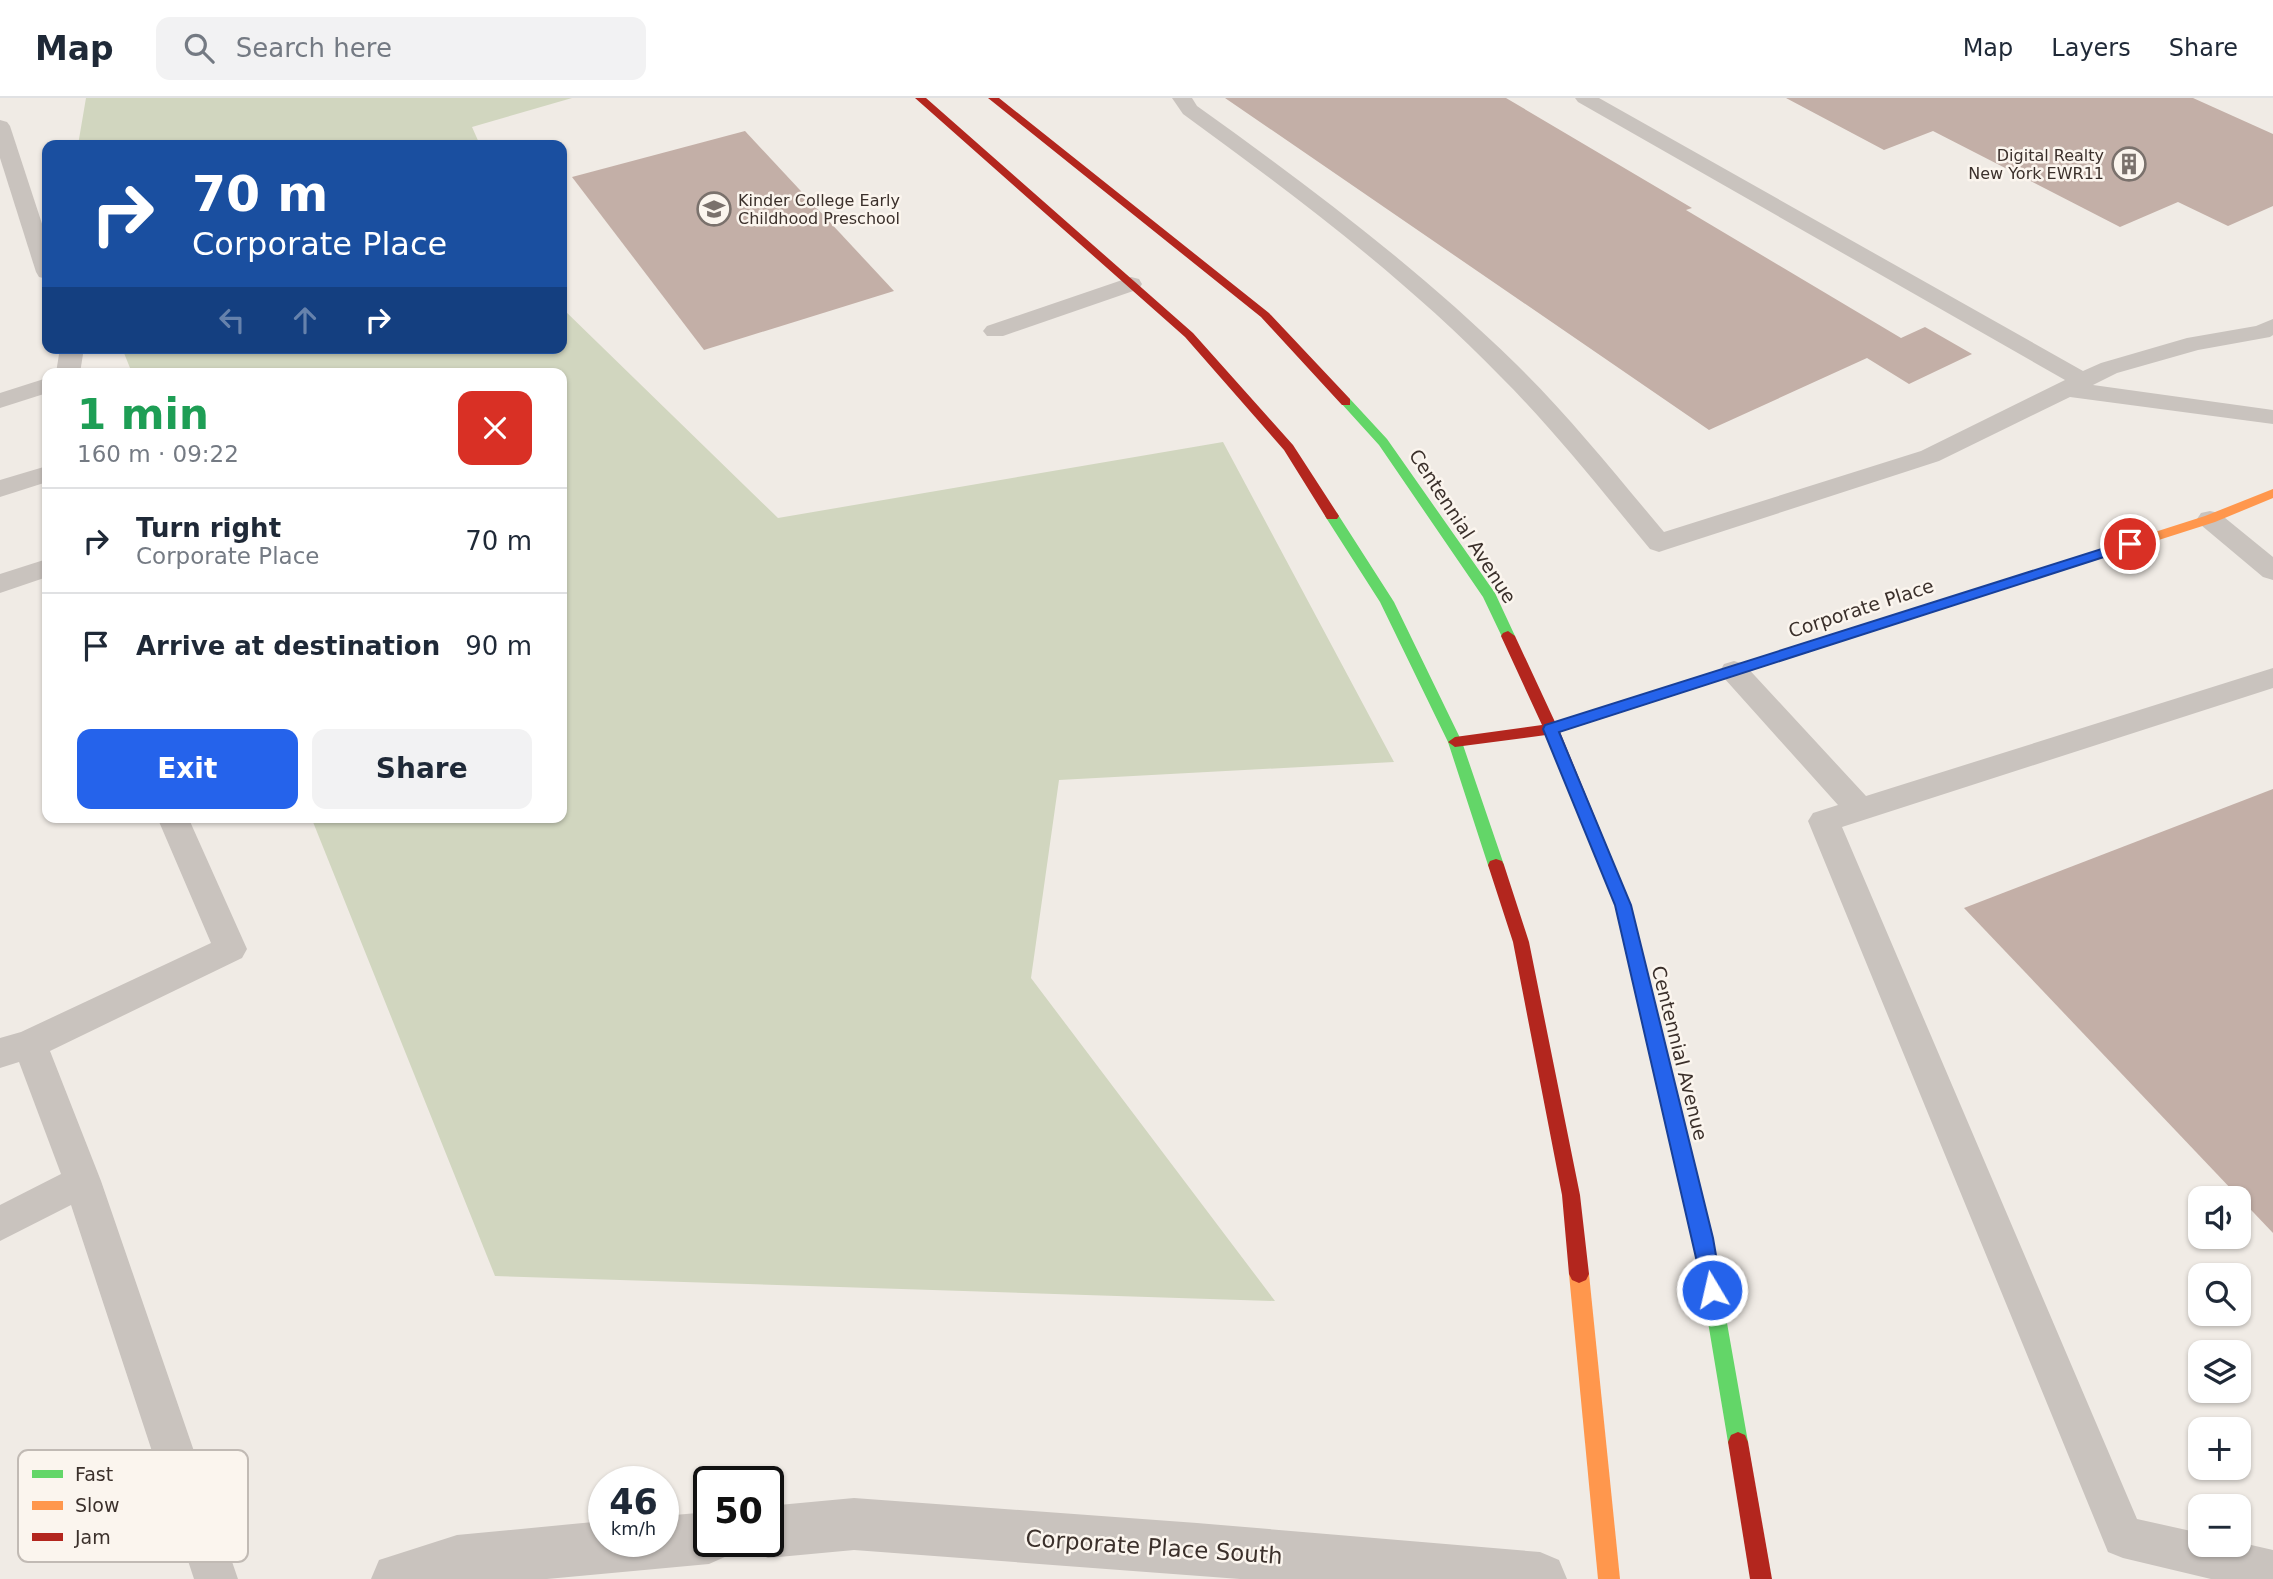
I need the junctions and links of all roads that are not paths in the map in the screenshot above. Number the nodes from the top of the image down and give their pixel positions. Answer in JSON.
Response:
{"nodes":[{"id":1,"x":920,"y":98,"type":"edge"},
{"id":2,"x":993,"y":98,"type":"edge"},
{"id":3,"x":1182,"y":98,"type":"edge"},
{"id":4,"x":1585,"y":98,"type":"edge"},
{"id":5,"x":0,"y":126,"type":"edge"},
{"id":6,"x":42,"y":256,"type":"edge"},
{"id":7,"x":1131,"y":284,"type":"junction"},
{"id":8,"x":2273,"y":326,"type":"edge"},
{"id":9,"x":995,"y":331,"type":"dead end"},
{"id":10,"x":2075,"y":385,"type":"junction"},
{"id":11,"x":42,"y":387,"type":"edge"},
{"id":12,"x":0,"y":401,"type":"edge"},
{"id":13,"x":2273,"y":417,"type":"edge"},
{"id":14,"x":42,"y":476,"type":"edge"},
{"id":15,"x":0,"y":489,"type":"edge"},
{"id":16,"x":2273,"y":493,"type":"edge"},
{"id":17,"x":2210,"y":519,"type":"junction"},
{"id":18,"x":42,"y":570,"type":"edge"},
{"id":19,"x":2273,"y":571,"type":"edge"},
{"id":20,"x":0,"y":584,"type":"edge"},
{"id":21,"x":1734,"y":671,"type":"junction"},
{"id":22,"x":2273,"y":678,"type":"edge"},
{"id":23,"x":1551,"y":729,"type":"junction"},
{"id":24,"x":1455,"y":742,"type":"junction"},
{"id":25,"x":1860,"y":809,"type":"junction"},
{"id":26,"x":175,"y":823,"type":"edge"},
{"id":27,"x":15,"y":1049,"type":"edge"},
{"id":28,"x":82,"y":1181,"type":"junction"},
{"id":29,"x":0,"y":1224,"type":"edge"},
{"id":30,"x":173,"y":1450,"type":"edge"},
{"id":31,"x":784,"y":1531,"type":"edge"},
{"id":32,"x":588,"y":1549,"type":"edge"},
{"id":33,"x":210,"y":1562,"type":"edge"},
{"id":34,"x":2273,"y":1572,"type":"edge"},
{"id":35,"x":216,"y":1579,"type":"edge"},
{"id":36,"x":398,"y":1579,"type":"edge"},
{"id":37,"x":1540,"y":1579,"type":"edge"},
{"id":38,"x":1609,"y":1579,"type":"edge"},
{"id":39,"x":1760,"y":1579,"type":"edge"}],
"edges":[{"from":1,"to":7,"type":"main road"},
{"from":2,"to":23,"type":"main road","name":"Centennial Avenue"},
{"from":3,"to":10,"type":"lane"},
{"from":4,"to":10,"type":"lane"},
{"from":5,"to":6,"type":"lane"},
{"from":7,"to":9,"type":"lane"},
{"from":7,"to":24,"type":"main road"},
{"from":8,"to":10,"type":"lane"},
{"from":10,"to":13,"type":"lane"},
{"from":11,"to":12,"type":"lane"},
{"from":14,"to":15,"type":"lane"},
{"from":16,"to":17,"type":"main road","name":"Corporate Place"},
{"from":17,"to":19,"type":"lane"},
{"from":17,"to":21,"type":"main road","name":"Corporate Place"},
{"from":18,"to":20,"type":"lane"},
{"from":21,"to":23,"type":"main road","name":"Corporate Place"},
{"from":21,"to":25,"type":"lane"},
{"from":22,"to":25,"type":"lane"},
{"from":23,"to":24,"type":"main road","name":"Corporate Place"},
{"from":23,"to":39,"type":"main road","name":"Centennial Avenue"},
{"from":24,"to":38,"type":"main road"},
{"from":25,"to":34,"type":"lane"},
{"from":26,"to":27,"type":"lane"},
{"from":27,"to":28,"type":"lane"},
{"from":28,"to":29,"type":"lane"},
{"from":28,"to":30,"type":"lane"},
{"from":31,"to":37,"type":"street","name":"Corporate Place South"},
{"from":32,"to":36,"type":"street"},
{"from":33,"to":35,"type":"lane"}]}
